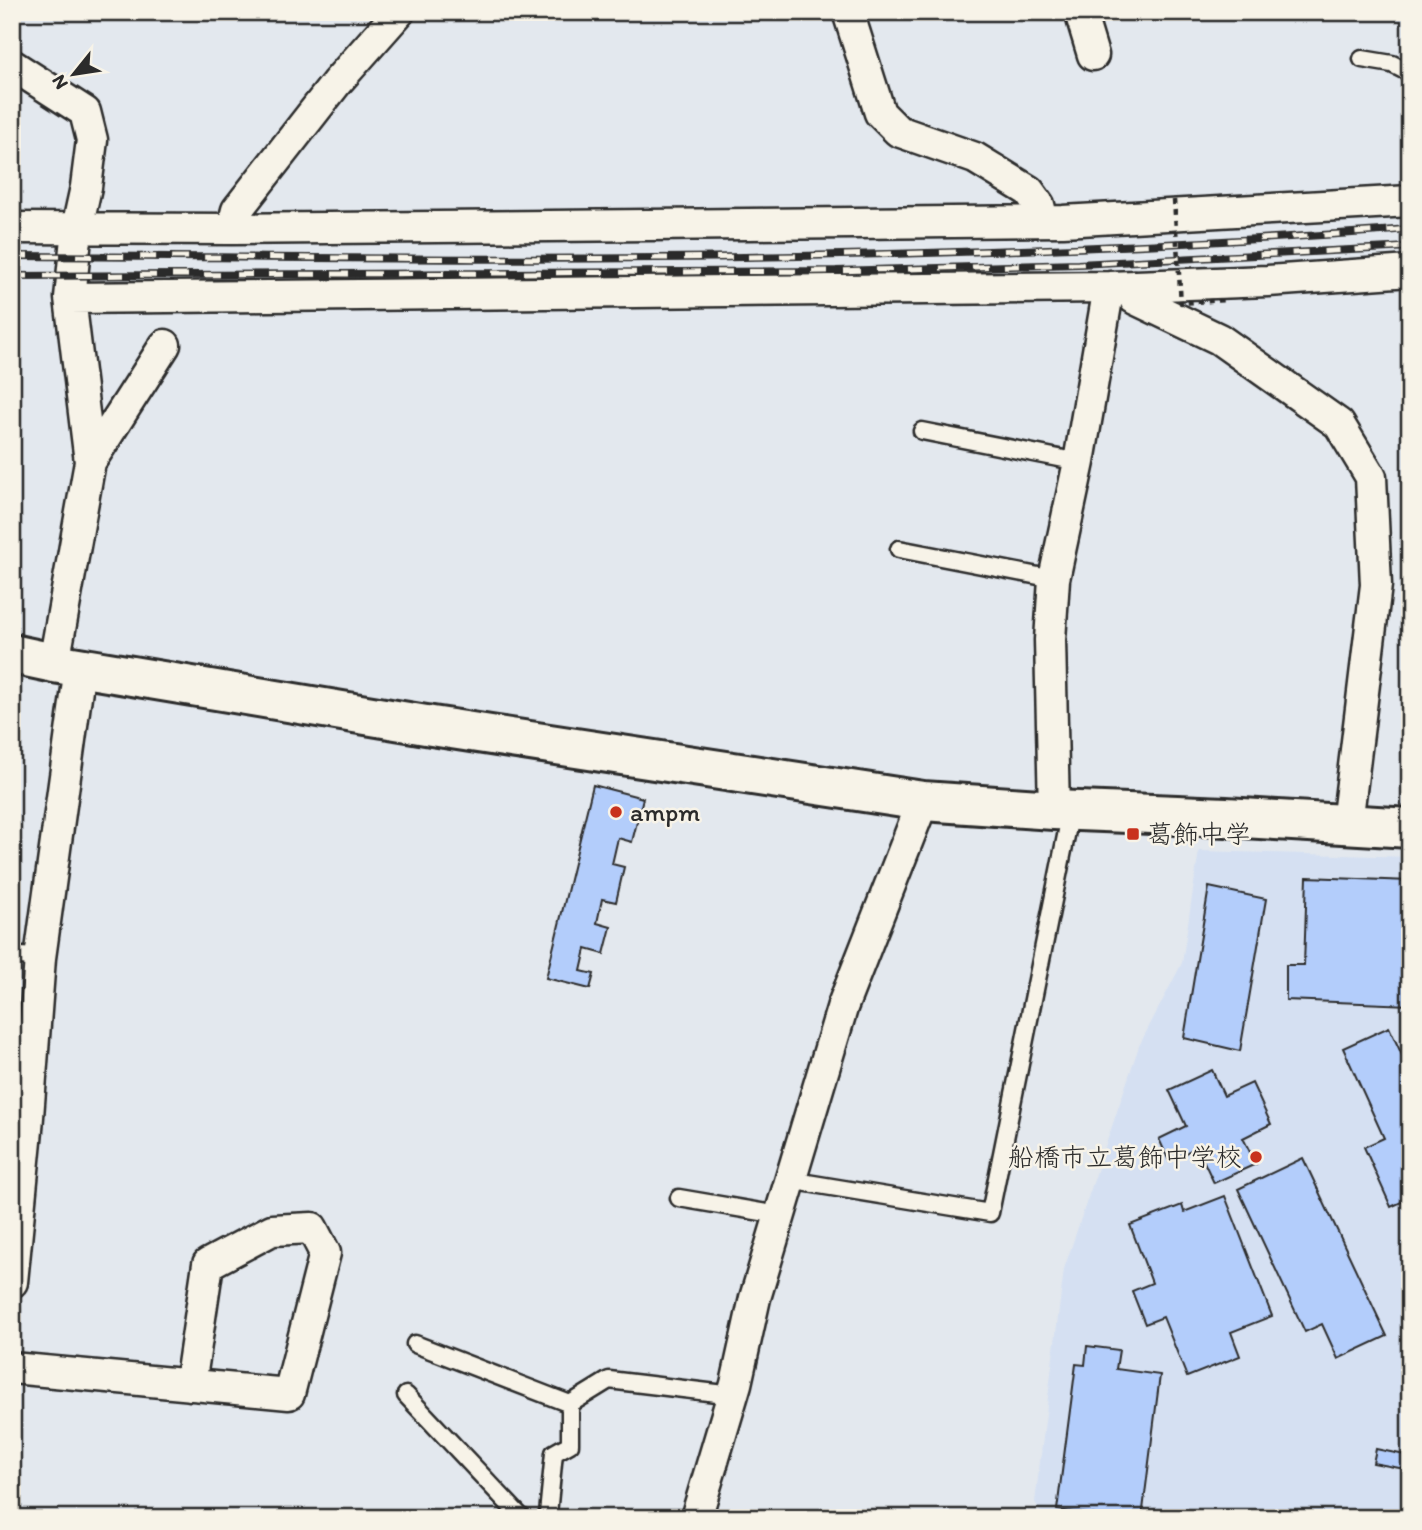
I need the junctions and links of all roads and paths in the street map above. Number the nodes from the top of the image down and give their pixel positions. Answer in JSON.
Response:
{"nodes":[{"id":1,"x":399,"y":12,"type":"edge"},
{"id":2,"x":848,"y":12,"type":"edge"},
{"id":3,"x":1080,"y":12,"type":"edge"},
{"id":4,"x":1093,"y":55,"type":"dead end"},
{"id":5,"x":1362,"y":60,"type":"dead end"},
{"id":6,"x":12,"y":65,"type":"edge"},
{"id":7,"x":1410,"y":73,"type":"edge"},
{"id":8,"x":1174,"y":200,"type":"dead end"},
{"id":9,"x":1410,"y":201,"type":"edge"},
{"id":10,"x":1043,"y":221,"type":"junction"},
{"id":11,"x":77,"y":228,"type":"junction"},
{"id":12,"x":12,"y":229,"type":"edge"},
{"id":13,"x":232,"y":229,"type":"junction"},
{"id":14,"x":1410,"y":271,"type":"edge"},
{"id":15,"x":1122,"y":286,"type":"junction"},
{"id":16,"x":70,"y":298,"type":"junction"},
{"id":17,"x":1225,"y":300,"type":"dead end"},
{"id":18,"x":165,"y":345,"type":"dead end"},
{"id":19,"x":922,"y":431,"type":"dead end"},
{"id":20,"x":90,"y":462,"type":"junction"},
{"id":21,"x":1079,"y":462,"type":"junction"},
{"id":22,"x":898,"y":549,"type":"dead end"},
{"id":23,"x":1054,"y":579,"type":"junction"},
{"id":24,"x":12,"y":654,"type":"edge"},
{"id":25,"x":67,"y":665,"type":"junction"},
{"id":26,"x":923,"y":801,"type":"junction"},
{"id":27,"x":1063,"y":810,"type":"junction"},
{"id":28,"x":1347,"y":824,"type":"junction"},
{"id":29,"x":1410,"y":828,"type":"edge"},
{"id":30,"x":26,"y":956,"type":"edge"},
{"id":31,"x":789,"y":1180,"type":"junction"},
{"id":32,"x":17,"y":1191,"type":"edge"},
{"id":33,"x":679,"y":1198,"type":"dead end"},
{"id":34,"x":779,"y":1215,"type":"junction"},
{"id":35,"x":12,"y":1282,"type":"edge"},
{"id":36,"x":415,"y":1344,"type":"dead end"},
{"id":37,"x":12,"y":1368,"type":"edge"},
{"id":38,"x":190,"y":1385,"type":"junction"},
{"id":39,"x":406,"y":1395,"type":"dead end"},
{"id":40,"x":733,"y":1395,"type":"junction"},
{"id":41,"x":570,"y":1404,"type":"junction"},
{"id":42,"x":522,"y":1518,"type":"edge"},
{"id":43,"x":545,"y":1518,"type":"edge"},
{"id":44,"x":696,"y":1518,"type":"edge"}],
"edges":[{"from":1,"to":13,"type":"street"},
{"from":2,"to":10,"type":"street"},
{"from":3,"to":4,"type":"street"},
{"from":5,"to":7,"type":"lane"},
{"from":6,"to":11,"type":"street"},
{"from":8,"to":17,"type":"path","bridge":true},
{"from":9,"to":10,"type":"street"},
{"from":10,"to":13,"type":"street"},
{"from":11,"to":12,"type":"street"},
{"from":11,"to":13,"type":"street"},
{"from":11,"to":16,"type":"street"},
{"from":14,"to":15,"type":"street"},
{"from":15,"to":16,"type":"street"},
{"from":15,"to":21,"type":"street"},
{"from":15,"to":28,"type":"street"},
{"from":16,"to":20,"type":"street"},
{"from":18,"to":20,"type":"street"},
{"from":19,"to":21,"type":"lane"},
{"from":20,"to":25,"type":"street"},
{"from":21,"to":23,"type":"street"},
{"from":22,"to":23,"type":"lane"},
{"from":23,"to":27,"type":"street"},
{"from":24,"to":25,"type":"street"},
{"from":25,"to":26,"type":"street"},
{"from":25,"to":30,"type":"street"},
{"from":26,"to":27,"type":"street"},
{"from":26,"to":31,"type":"street"},
{"from":27,"to":28,"type":"street"},
{"from":27,"to":31,"type":"lane"},
{"from":28,"to":29,"type":"street"},
{"from":30,"to":32,"type":"street"},
{"from":31,"to":34,"type":"street"},
{"from":32,"to":35,"type":"street"},
{"from":33,"to":34,"type":"lane"},
{"from":34,"to":40,"type":"street"},
{"from":36,"to":41,"type":"lane"},
{"from":37,"to":38,"type":"street"},
{"from":38,"to":38,"type":"street"},
{"from":39,"to":42,"type":"lane"},
{"from":40,"to":41,"type":"lane"},
{"from":40,"to":44,"type":"street"},
{"from":41,"to":43,"type":"lane"}]}
